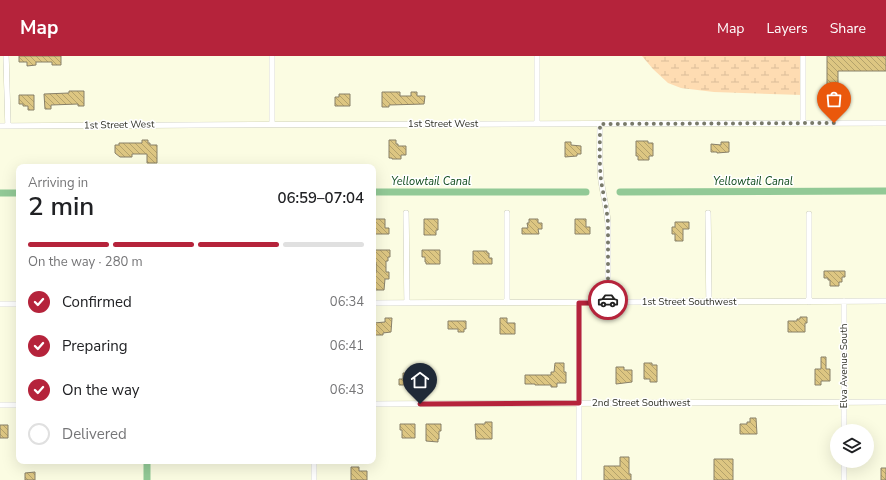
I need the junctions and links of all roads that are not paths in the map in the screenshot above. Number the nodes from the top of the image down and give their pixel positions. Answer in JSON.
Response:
{"nodes":[{"id":1,"x":6,"y":56,"type":"edge"},
{"id":2,"x":272,"y":56,"type":"edge"},
{"id":3,"x":537,"y":56,"type":"edge"},
{"id":4,"x":803,"y":56,"type":"edge"},
{"id":5,"x":803,"y":123,"type":"junction"},
{"id":6,"x":886,"y":123,"type":"edge"},
{"id":7,"x":272,"y":124,"type":"junction"},
{"id":8,"x":537,"y":124,"type":"junction"},
{"id":9,"x":600,"y":124,"type":"junction"},
{"id":10,"x":0,"y":126,"type":"edge"},
{"id":11,"x":8,"y":126,"type":"junction"},
{"id":12,"x":406,"y":213,"type":"dead end"},
{"id":13,"x":507,"y":213,"type":"dead end"},
{"id":14,"x":708,"y":213,"type":"dead end"},
{"id":15,"x":809,"y":214,"type":"dead end"},
{"id":16,"x":886,"y":301,"type":"edge"},
{"id":17,"x":709,"y":302,"type":"junction"},
{"id":18,"x":809,"y":302,"type":"junction"},
{"id":19,"x":844,"y":302,"type":"junction"},
{"id":20,"x":376,"y":303,"type":"edge"},
{"id":21,"x":407,"y":303,"type":"junction"},
{"id":22,"x":507,"y":303,"type":"junction"},
{"id":23,"x":579,"y":303,"type":"junction"},
{"id":24,"x":608,"y":303,"type":"junction"},
{"id":25,"x":0,"y":304,"type":"edge"},
{"id":26,"x":16,"y":304,"type":"edge"},
{"id":27,"x":844,"y":402,"type":"junction"},
{"id":28,"x":886,"y":402,"type":"edge"},
{"id":29,"x":579,"y":403,"type":"junction"},
{"id":30,"x":376,"y":404,"type":"edge"},
{"id":31,"x":0,"y":405,"type":"edge"},
{"id":32,"x":16,"y":405,"type":"edge"},
{"id":33,"x":844,"y":424,"type":"edge"},
{"id":34,"x":314,"y":464,"type":"edge"},
{"id":35,"x":844,"y":468,"type":"edge"},
{"id":36,"x":314,"y":480,"type":"edge"},
{"id":37,"x":579,"y":480,"type":"edge"},
{"id":38,"x":844,"y":480,"type":"edge"}],
"edges":[{"from":1,"to":11,"type":"street"},
{"from":2,"to":7,"type":"street"},
{"from":3,"to":8,"type":"street"},
{"from":4,"to":5,"type":"street"},
{"from":5,"to":6,"type":"street","name":"1st Street West"},
{"from":5,"to":9,"type":"street","name":"1st Street West"},
{"from":7,"to":8,"type":"street","name":"1st Street West"},
{"from":7,"to":11,"type":"street","name":"1st Street West"},
{"from":8,"to":9,"type":"street","name":"1st Street West"},
{"from":9,"to":24,"type":"street"},
{"from":10,"to":11,"type":"street","name":"1st Street West"},
{"from":12,"to":21,"type":"street"},
{"from":13,"to":22,"type":"street"},
{"from":14,"to":17,"type":"street"},
{"from":15,"to":18,"type":"street"},
{"from":16,"to":19,"type":"street","name":"1st Street Southwest"},
{"from":17,"to":18,"type":"street","name":"1st Street Southwest"},
{"from":17,"to":24,"type":"street","name":"1st Street Southwest"},
{"from":18,"to":19,"type":"street","name":"1st Street Southwest"},
{"from":19,"to":27,"type":"street","name":"Elva Avenue South"},
{"from":20,"to":21,"type":"street","name":"1st Street Southwest"},
{"from":21,"to":22,"type":"street","name":"1st Street Southwest"},
{"from":22,"to":23,"type":"street","name":"1st Street Southwest"},
{"from":23,"to":24,"type":"street","name":"1st Street Southwest"},
{"from":23,"to":29,"type":"street"},
{"from":25,"to":26,"type":"street"},
{"from":27,"to":28,"type":"street","name":"2nd Street Southwest"},
{"from":27,"to":29,"type":"street","name":"2nd Street Southwest"},
{"from":27,"to":33,"type":"street","name":"Elva Avenue South"},
{"from":29,"to":30,"type":"street","name":"2nd Street Southwest"},
{"from":29,"to":37,"type":"street"},
{"from":31,"to":32,"type":"street"},
{"from":34,"to":36,"type":"street"},
{"from":35,"to":38,"type":"street"}]}
